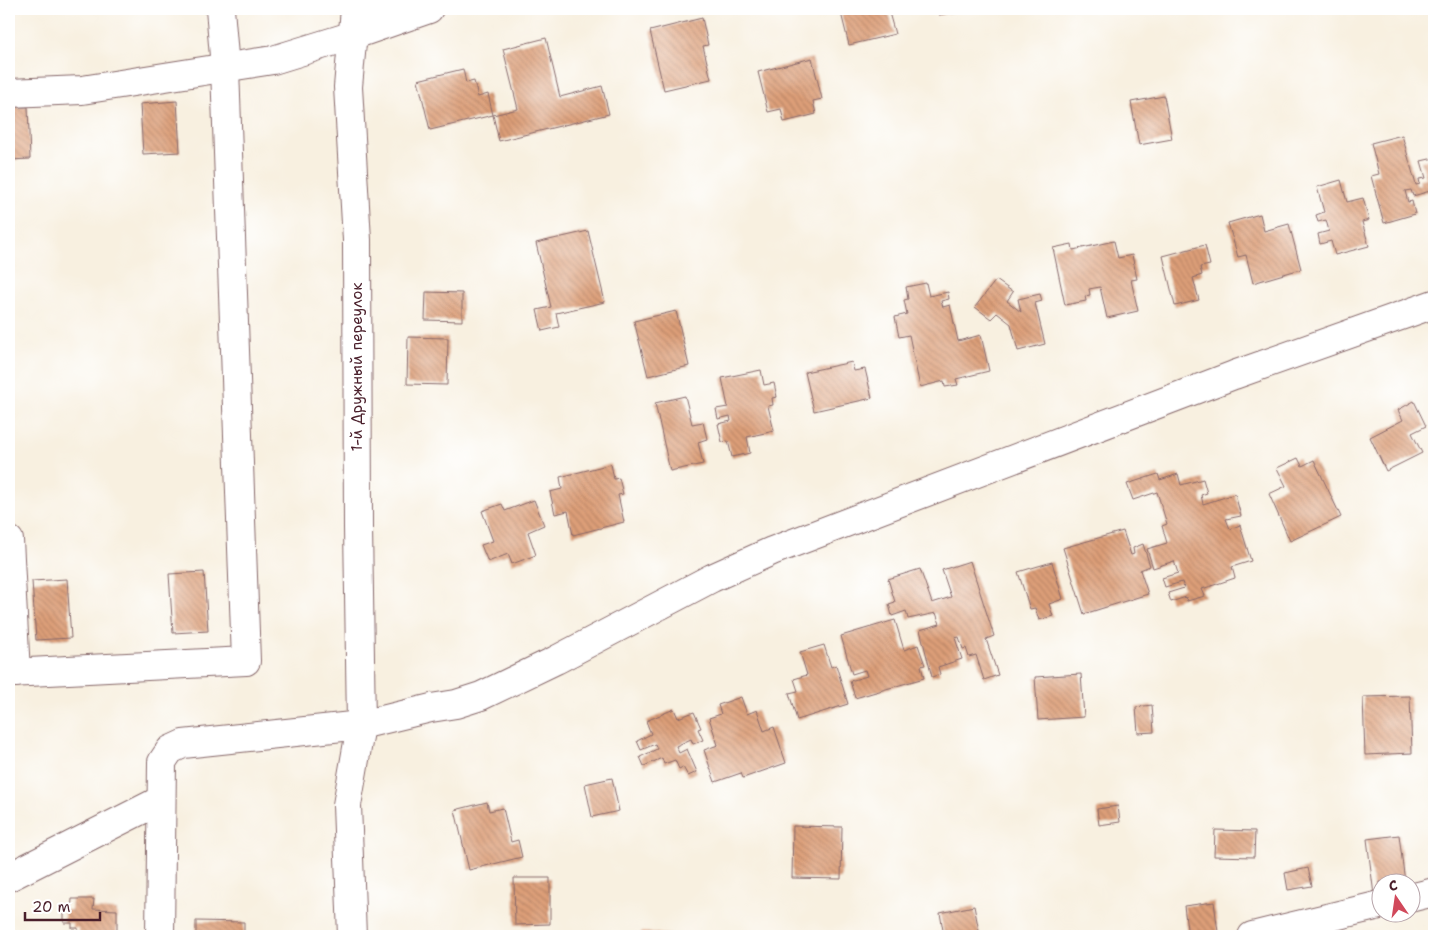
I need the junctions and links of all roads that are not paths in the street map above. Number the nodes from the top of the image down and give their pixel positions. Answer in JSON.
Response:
{"nodes":[{"id":1,"x":220,"y":9,"type":"edge"},
{"id":2,"x":429,"y":9,"type":"edge"},
{"id":3,"x":354,"y":22,"type":"edge"},
{"id":4,"x":225,"y":68,"type":"junction"},
{"id":5,"x":9,"y":93,"type":"edge"},
{"id":6,"x":1434,"y":304,"type":"edge"},
{"id":7,"x":9,"y":540,"type":"edge"},
{"id":8,"x":13,"y":673,"type":"edge"},
{"id":9,"x":361,"y":725,"type":"junction"},
{"id":10,"x":161,"y":800,"type":"junction"},
{"id":11,"x":9,"y":877,"type":"edge"},
{"id":12,"x":1434,"y":892,"type":"edge"},
{"id":13,"x":1420,"y":896,"type":"edge"},
{"id":14,"x":1370,"y":907,"type":"edge"},
{"id":15,"x":160,"y":936,"type":"edge"},
{"id":16,"x":352,"y":936,"type":"edge"},
{"id":17,"x":1252,"y":936,"type":"edge"}],
"edges":[{"from":1,"to":4,"type":"street"},
{"from":2,"to":3,"type":"street"},
{"from":3,"to":4,"type":"street"},
{"from":3,"to":9,"type":"street","name":"1-й Дружный переулок"},
{"from":4,"to":5,"type":"street"},
{"from":4,"to":8,"type":"street"},
{"from":6,"to":9,"type":"street"},
{"from":7,"to":8,"type":"street"},
{"from":9,"to":10,"type":"street"},
{"from":9,"to":16,"type":"street","name":"1-й Дружный переулок"},
{"from":10,"to":11,"type":"street"},
{"from":10,"to":15,"type":"street"},
{"from":12,"to":13,"type":"street"},
{"from":14,"to":17,"type":"street"}]}
